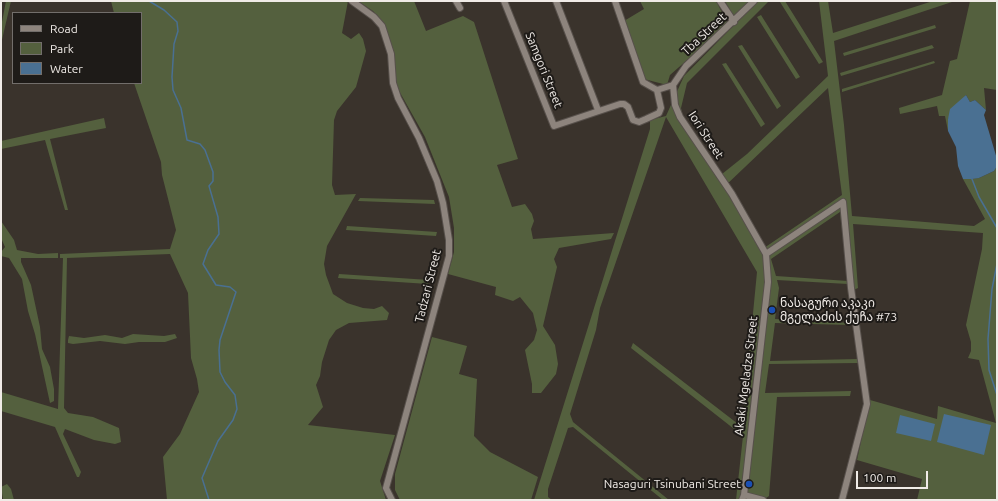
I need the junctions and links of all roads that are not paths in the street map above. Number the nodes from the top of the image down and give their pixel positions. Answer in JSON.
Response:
{"nodes":[{"id":1,"x":352,"y":1,"type":"edge"},
{"id":2,"x":456,"y":1,"type":"edge"},
{"id":3,"x":504,"y":1,"type":"edge"},
{"id":4,"x":556,"y":1,"type":"edge"},
{"id":5,"x":614,"y":1,"type":"edge"},
{"id":6,"x":720,"y":1,"type":"edge"},
{"id":7,"x":754,"y":1,"type":"edge"},
{"id":8,"x":460,"y":8,"type":"dead end"},
{"id":9,"x":734,"y":22,"type":"junction"},
{"id":10,"x":673,"y":86,"type":"junction"},
{"id":11,"x":657,"y":90,"type":"junction"},
{"id":12,"x":598,"y":110,"type":"junction"},
{"id":13,"x":766,"y":254,"type":"junction"},
{"id":14,"x":743,"y":497,"type":"edge"},
{"id":15,"x":392,"y":500,"type":"edge"},
{"id":16,"x":763,"y":500,"type":"edge"},
{"id":17,"x":842,"y":500,"type":"edge"}],
"edges":[{"from":1,"to":15,"type":"street","name":"Tadzari Street"},
{"from":2,"to":8,"type":"street"},
{"from":3,"to":12,"type":"street","name":"Samgori Street"},
{"from":4,"to":12,"type":"street"},
{"from":5,"to":11,"type":"street"},
{"from":6,"to":9,"type":"street"},
{"from":7,"to":9,"type":"street","name":"Tba Street"},
{"from":9,"to":10,"type":"street","name":"Tba Street"},
{"from":10,"to":11,"type":"street"},
{"from":10,"to":13,"type":"street","name":"Iori Street"},
{"from":11,"to":12,"type":"street","name":"Samgori Street"},
{"from":13,"to":14,"type":"street","name":"Akaki Mgeladze Street"},
{"from":13,"to":17,"type":"street"},
{"from":14,"to":16,"type":"street"}]}
